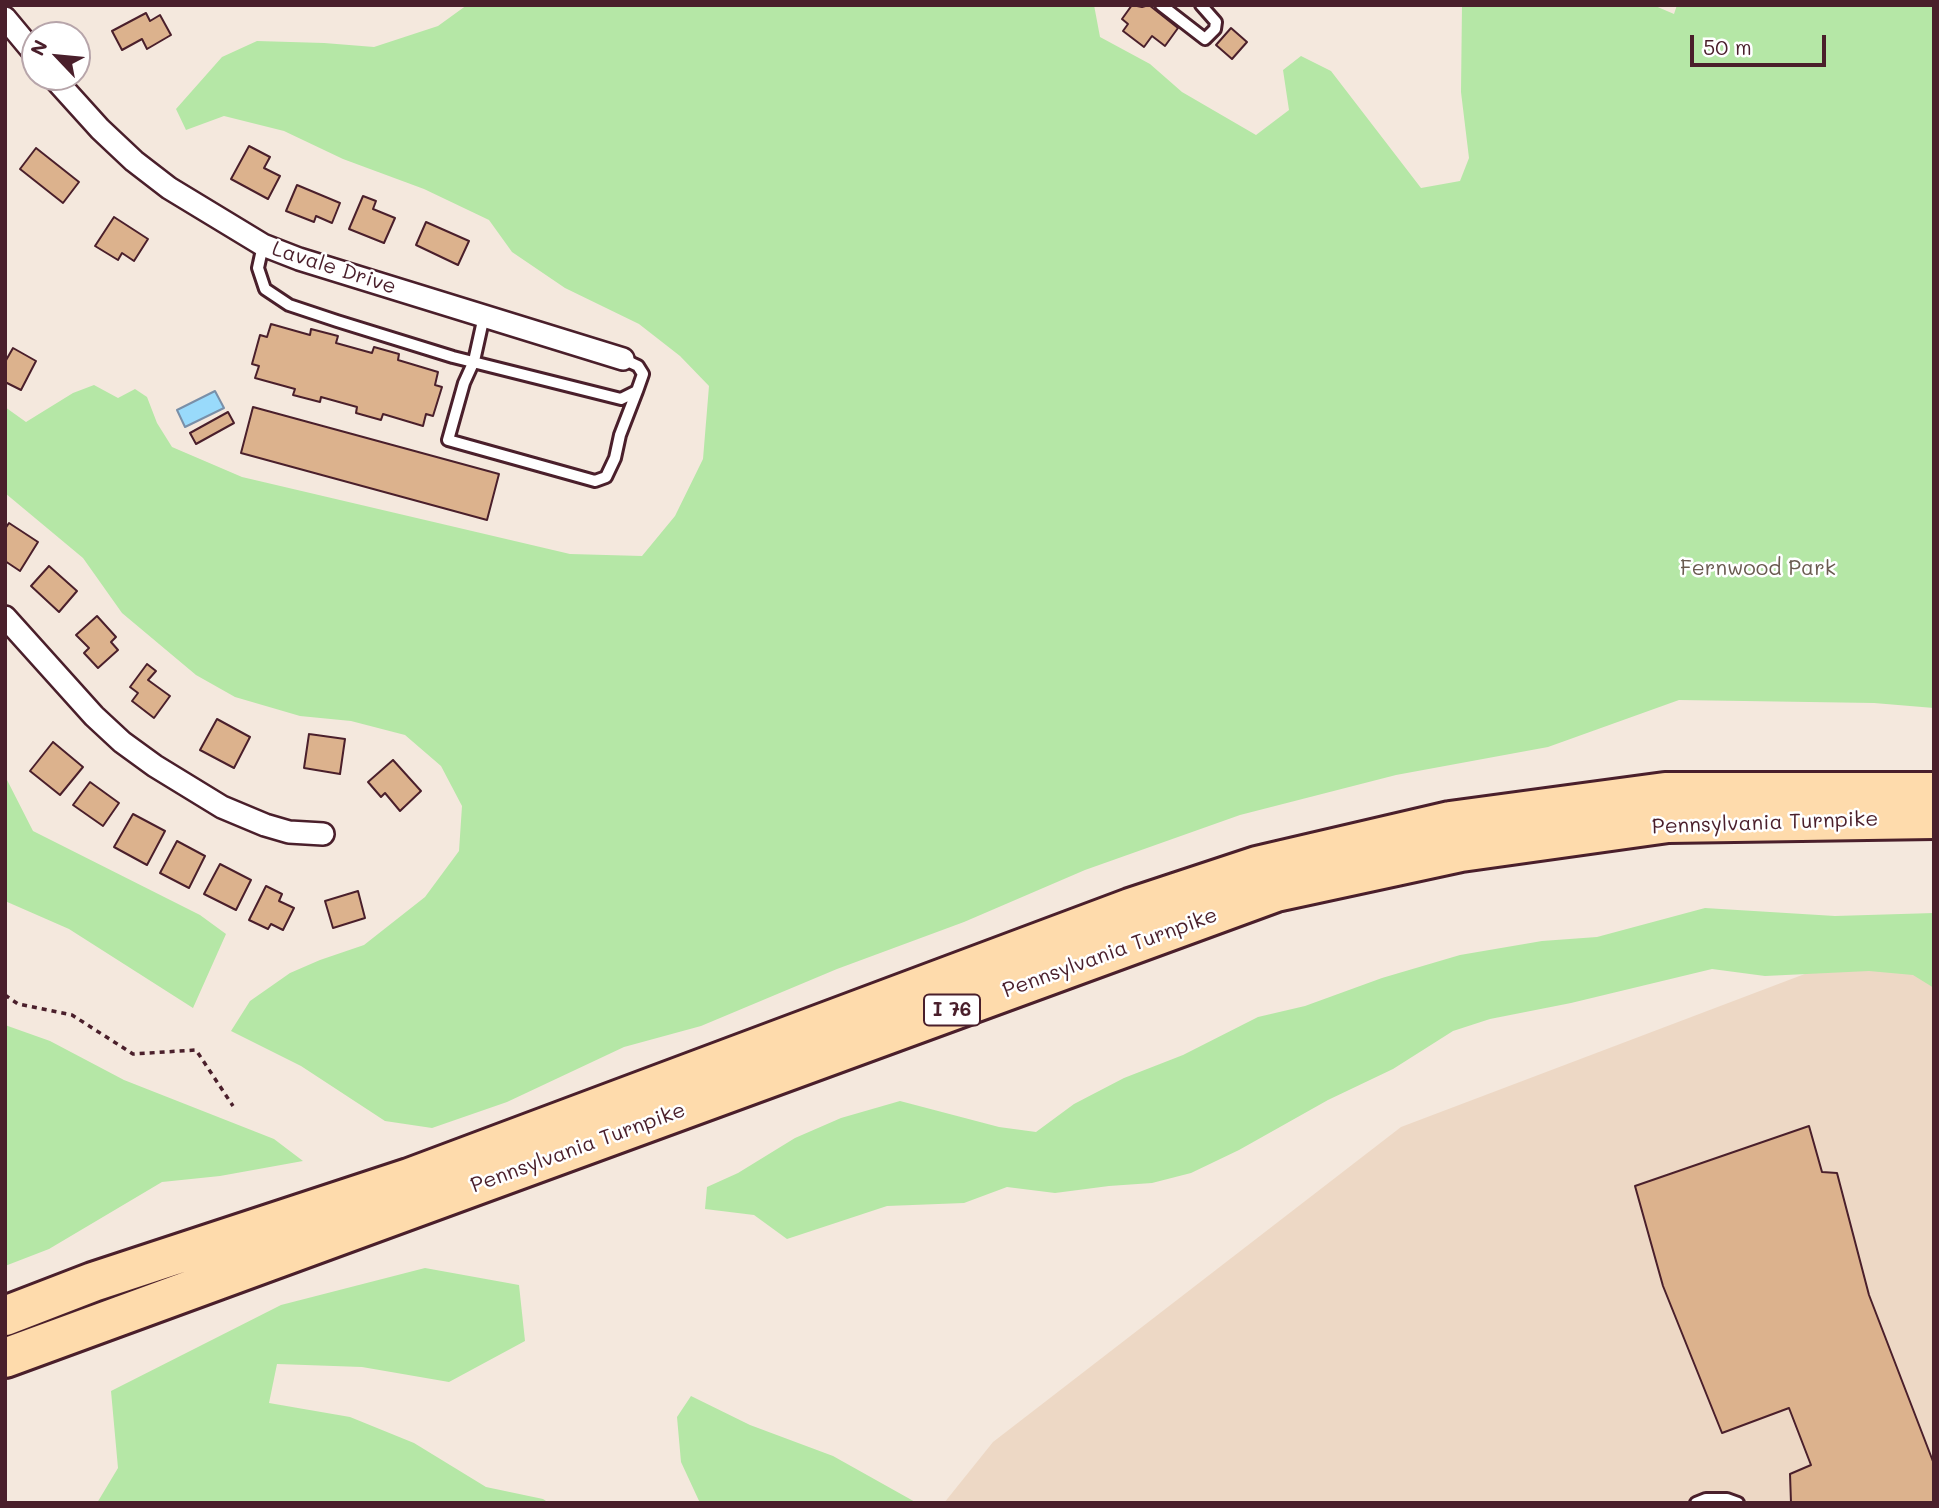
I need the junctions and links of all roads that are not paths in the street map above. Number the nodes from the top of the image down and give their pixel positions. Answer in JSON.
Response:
{"nodes":[{"id":1,"x":1161,"y":5,"type":"edge"},
{"id":2,"x":1201,"y":5,"type":"edge"},
{"id":3,"x":5,"y":18,"type":"edge"},
{"id":4,"x":21,"y":37,"type":"edge"},
{"id":5,"x":66,"y":91,"type":"edge"},
{"id":6,"x":263,"y":245,"type":"junction"},
{"id":7,"x":484,"y":316,"type":"junction"},
{"id":8,"x":623,"y":359,"type":"joint"},
{"id":9,"x":474,"y":361,"type":"junction"},
{"id":10,"x":637,"y":391,"type":"junction"},
{"id":11,"x":5,"y":617,"type":"edge"},
{"id":12,"x":1934,"y":792,"type":"edge"},
{"id":13,"x":1934,"y":819,"type":"edge"},
{"id":14,"x":323,"y":834,"type":"dead end"},
{"id":15,"x":5,"y":1316,"type":"edge"},
{"id":16,"x":5,"y":1358,"type":"edge"},
{"id":17,"x":1696,"y":1503,"type":"edge"},
{"id":18,"x":1738,"y":1503,"type":"edge"}],
"edges":[{"from":1,"to":2,"type":"lane"},
{"from":3,"to":4,"type":"street"},
{"from":5,"to":6,"type":"street","name":"Lavale Drive"},
{"from":6,"to":7,"type":"street","name":"Lavale Drive"},
{"from":6,"to":9,"type":"lane"},
{"from":7,"to":8,"type":"street","name":"Lavale Drive"},
{"from":7,"to":9,"type":"lane"},
{"from":8,"to":10,"type":"lane"},
{"from":9,"to":10,"type":"lane"},
{"from":9,"to":10,"type":"lane"},
{"from":11,"to":14,"type":"street"},
{"from":12,"to":15,"type":"highway","name":"Pennsylvania Turnpike","number":"I 76"},
{"from":13,"to":16,"type":"highway","name":"Pennsylvania Turnpike","number":"I 76"},
{"from":17,"to":18,"type":"lane"}]}
